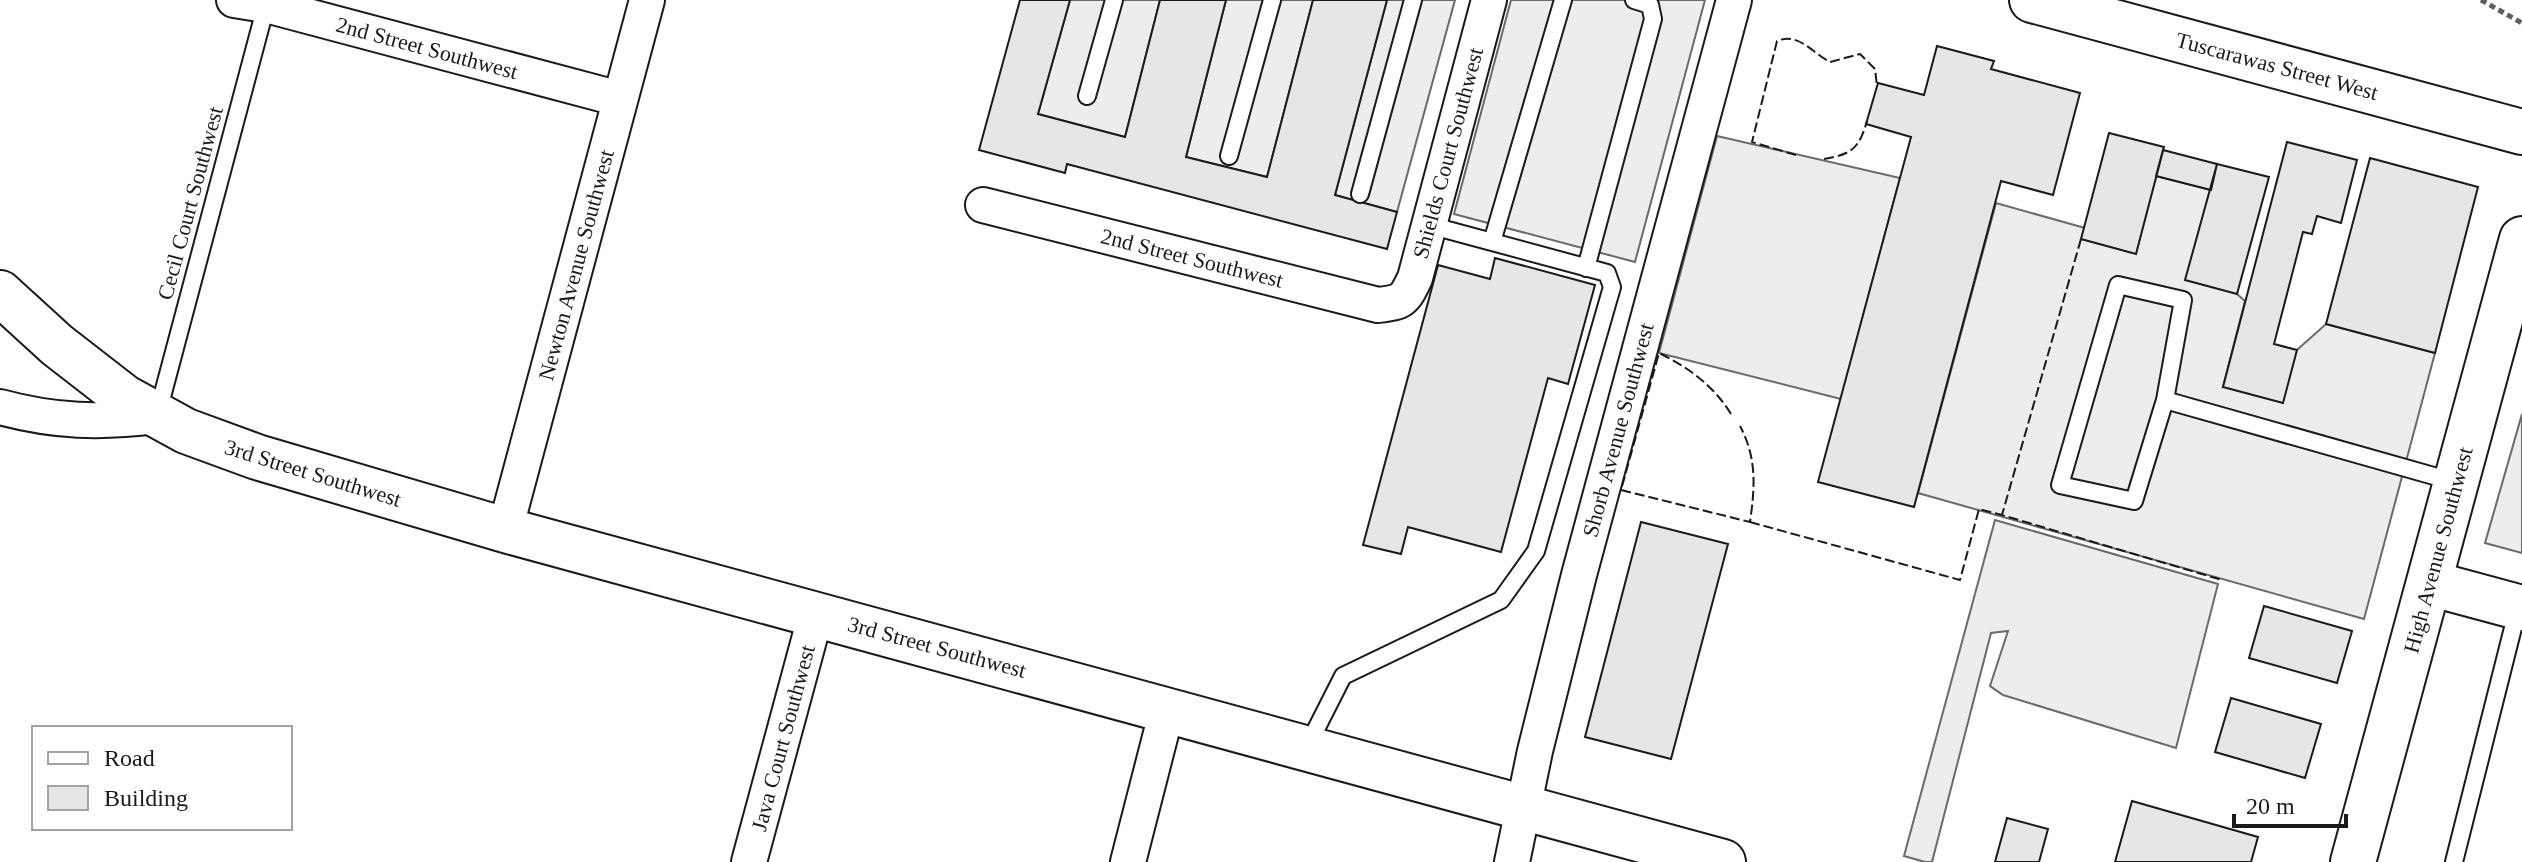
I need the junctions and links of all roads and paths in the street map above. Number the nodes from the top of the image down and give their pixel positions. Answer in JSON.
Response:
{"nodes":[{"id":1,"x":647,"y":0,"type":"edge"},
{"id":2,"x":1114,"y":0,"type":"edge"},
{"id":3,"x":1272,"y":0,"type":"edge"},
{"id":4,"x":1413,"y":0,"type":"edge"},
{"id":5,"x":1489,"y":0,"type":"edge"},
{"id":6,"x":1563,"y":0,"type":"edge"},
{"id":7,"x":1634,"y":0,"type":"edge"},
{"id":8,"x":1734,"y":0,"type":"edge"},
{"id":9,"x":2032,"y":0,"type":"edge"},
{"id":10,"x":2481,"y":0,"type":"edge"},
{"id":11,"x":256,"y":2,"type":"edge"},
{"id":12,"x":2522,"y":23,"type":"edge"},
{"id":13,"x":1087,"y":96,"type":"dead end"},
{"id":14,"x":620,"y":99,"type":"junction"},
{"id":15,"x":2522,"y":132,"type":"edge"},
{"id":16,"x":1229,"y":156,"type":"dead end"},
{"id":17,"x":1360,"y":194,"type":"dead end"},
{"id":18,"x":983,"y":205,"type":"dead end"},
{"id":19,"x":1429,"y":225,"type":"junction"},
{"id":20,"x":2522,"y":239,"type":"edge"},
{"id":21,"x":1492,"y":242,"type":"junction"},
{"id":22,"x":1586,"y":268,"type":"junction"},
{"id":23,"x":0,"y":293,"type":"edge"},
{"id":24,"x":1400,"y":302,"type":"joint"},
{"id":25,"x":2165,"y":400,"type":"junction"},
{"id":26,"x":0,"y":407,"type":"edge"},
{"id":27,"x":156,"y":416,"type":"junction"},
{"id":28,"x":2456,"y":483,"type":"junction"},
{"id":29,"x":505,"y":530,"type":"junction"},
{"id":30,"x":2429,"y":583,"type":"junction"},
{"id":31,"x":2520,"y":608,"type":"edge"},
{"id":32,"x":816,"y":614,"type":"junction"},
{"id":33,"x":1167,"y":710,"type":"junction"},
{"id":34,"x":1306,"y":749,"type":"junction"},
{"id":35,"x":1524,"y":808,"type":"junction"},
{"id":36,"x":749,"y":862,"type":"edge"},
{"id":37,"x":1128,"y":862,"type":"edge"},
{"id":38,"x":1512,"y":862,"type":"edge"},
{"id":39,"x":1723,"y":862,"type":"edge"},
{"id":40,"x":2353,"y":862,"type":"edge"},
{"id":41,"x":2454,"y":862,"type":"edge"}],
"edges":[{"from":1,"to":14,"type":"street","name":"Newton Avenue Southwest"},
{"from":2,"to":13,"type":"lane"},
{"from":3,"to":16,"type":"lane"},
{"from":4,"to":17,"type":"lane"},
{"from":5,"to":19,"type":"street","name":"Shields Court Southwest"},
{"from":6,"to":21,"type":"lane"},
{"from":7,"to":22,"type":"lane"},
{"from":8,"to":35,"type":"street","name":"Shorb Avenue Southwest"},
{"from":9,"to":15,"type":"street","name":"Tuscarawas Street West"},
{"from":10,"to":12,"type":"path"},
{"from":11,"to":14,"type":"street","name":"2nd Street Southwest"},
{"from":11,"to":27,"type":"lane","name":"Cecil Court Southwest"},
{"from":14,"to":29,"type":"street","name":"Newton Avenue Southwest"},
{"from":18,"to":24,"type":"street","name":"2nd Street Southwest"},
{"from":19,"to":21,"type":"lane"},
{"from":19,"to":24,"type":"street","name":"Shields Court Southwest"},
{"from":20,"to":28,"type":"street","name":"High Avenue Southwest"},
{"from":21,"to":22,"type":"lane"},
{"from":22,"to":34,"type":"lane"},
{"from":23,"to":27,"type":"street","name":"3rd Street Southwest"},
{"from":25,"to":25,"type":"lane"},
{"from":25,"to":28,"type":"lane"},
{"from":26,"to":27,"type":"street"},
{"from":27,"to":29,"type":"street","name":"3rd Street Southwest"},
{"from":28,"to":30,"type":"street","name":"High Avenue Southwest"},
{"from":29,"to":32,"type":"street","name":"3rd Street Southwest"},
{"from":30,"to":31,"type":"street"},
{"from":30,"to":40,"type":"street","name":"High Avenue Southwest"},
{"from":31,"to":41,"type":"lane"},
{"from":32,"to":33,"type":"street","name":"3rd Street Southwest"},
{"from":32,"to":36,"type":"street","name":"Java Court Southwest"},
{"from":33,"to":34,"type":"street","name":"3rd Street Southwest"},
{"from":33,"to":37,"type":"street"},
{"from":34,"to":35,"type":"street","name":"3rd Street Southwest"},
{"from":35,"to":38,"type":"street","name":"Shorb Avenue Southwest"},
{"from":35,"to":39,"type":"street","name":"3rd Street Southwest"}]}
